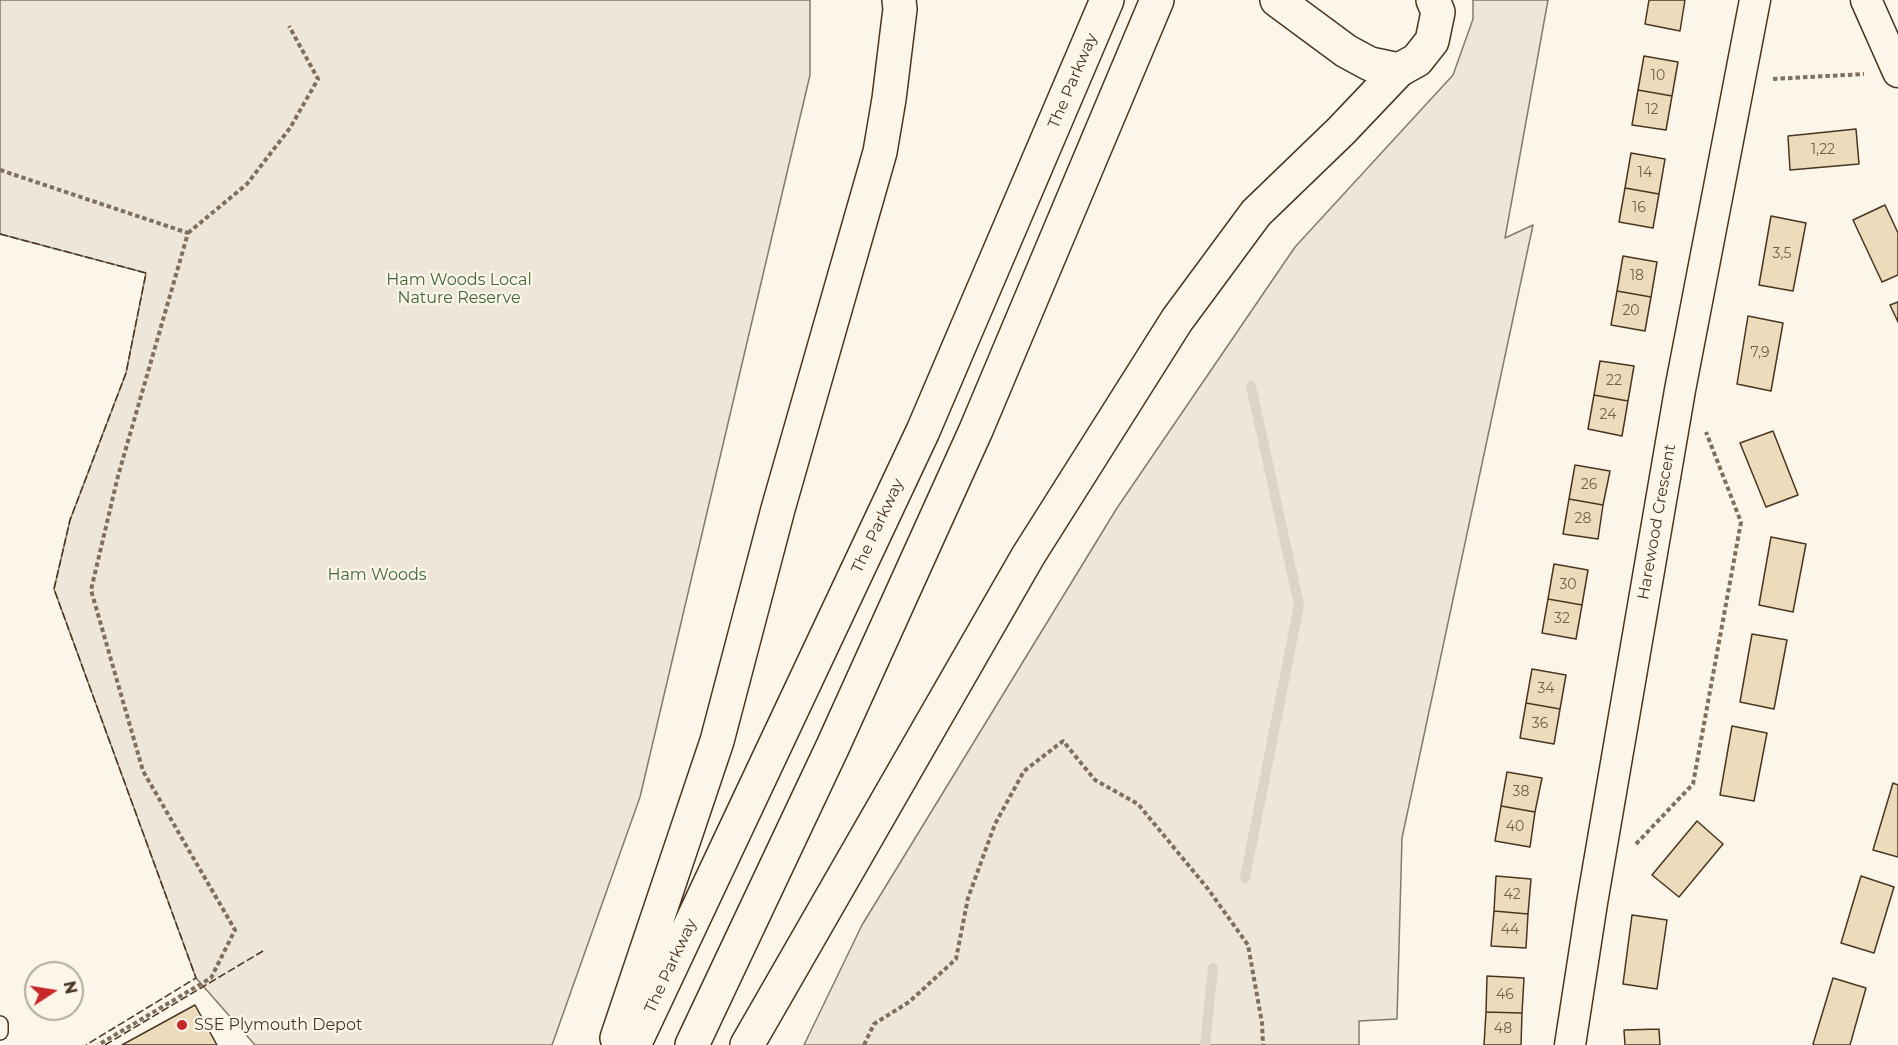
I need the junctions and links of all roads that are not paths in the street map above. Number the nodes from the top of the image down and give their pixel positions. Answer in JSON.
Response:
{"nodes":[{"id":1,"x":899,"y":0,"type":"edge"},
{"id":2,"x":1157,"y":0,"type":"edge"},
{"id":3,"x":1277,"y":0,"type":"edge"},
{"id":4,"x":1433,"y":0,"type":"edge"},
{"id":5,"x":1755,"y":0,"type":"edge"},
{"id":6,"x":1866,"y":0,"type":"edge"},
{"id":7,"x":1103,"y":10,"type":"edge"},
{"id":8,"x":1399,"y":70,"type":"junction"},
{"id":9,"x":1898,"y":72,"type":"edge"},
{"id":10,"x":0,"y":1024,"type":"edge"},
{"id":11,"x":0,"y":1032,"type":"edge"},
{"id":12,"x":615,"y":1045,"type":"edge"},
{"id":13,"x":633,"y":1045,"type":"edge"},
{"id":14,"x":692,"y":1045,"type":"edge"},
{"id":15,"x":747,"y":1045,"type":"edge"},
{"id":16,"x":1570,"y":1045,"type":"edge"}],
"edges":[{"from":1,"to":12,"type":"main road"},
{"from":2,"to":14,"type":"main road"},
{"from":3,"to":8,"type":"main road"},
{"from":4,"to":8,"type":"main road"},
{"from":5,"to":16,"type":"street","name":"Harewood Crescent"},
{"from":6,"to":9,"type":"street"},
{"from":7,"to":13,"type":"main road","name":"The Parkway"},
{"from":8,"to":15,"type":"main road"},
{"from":10,"to":11,"type":"lane"}]}
